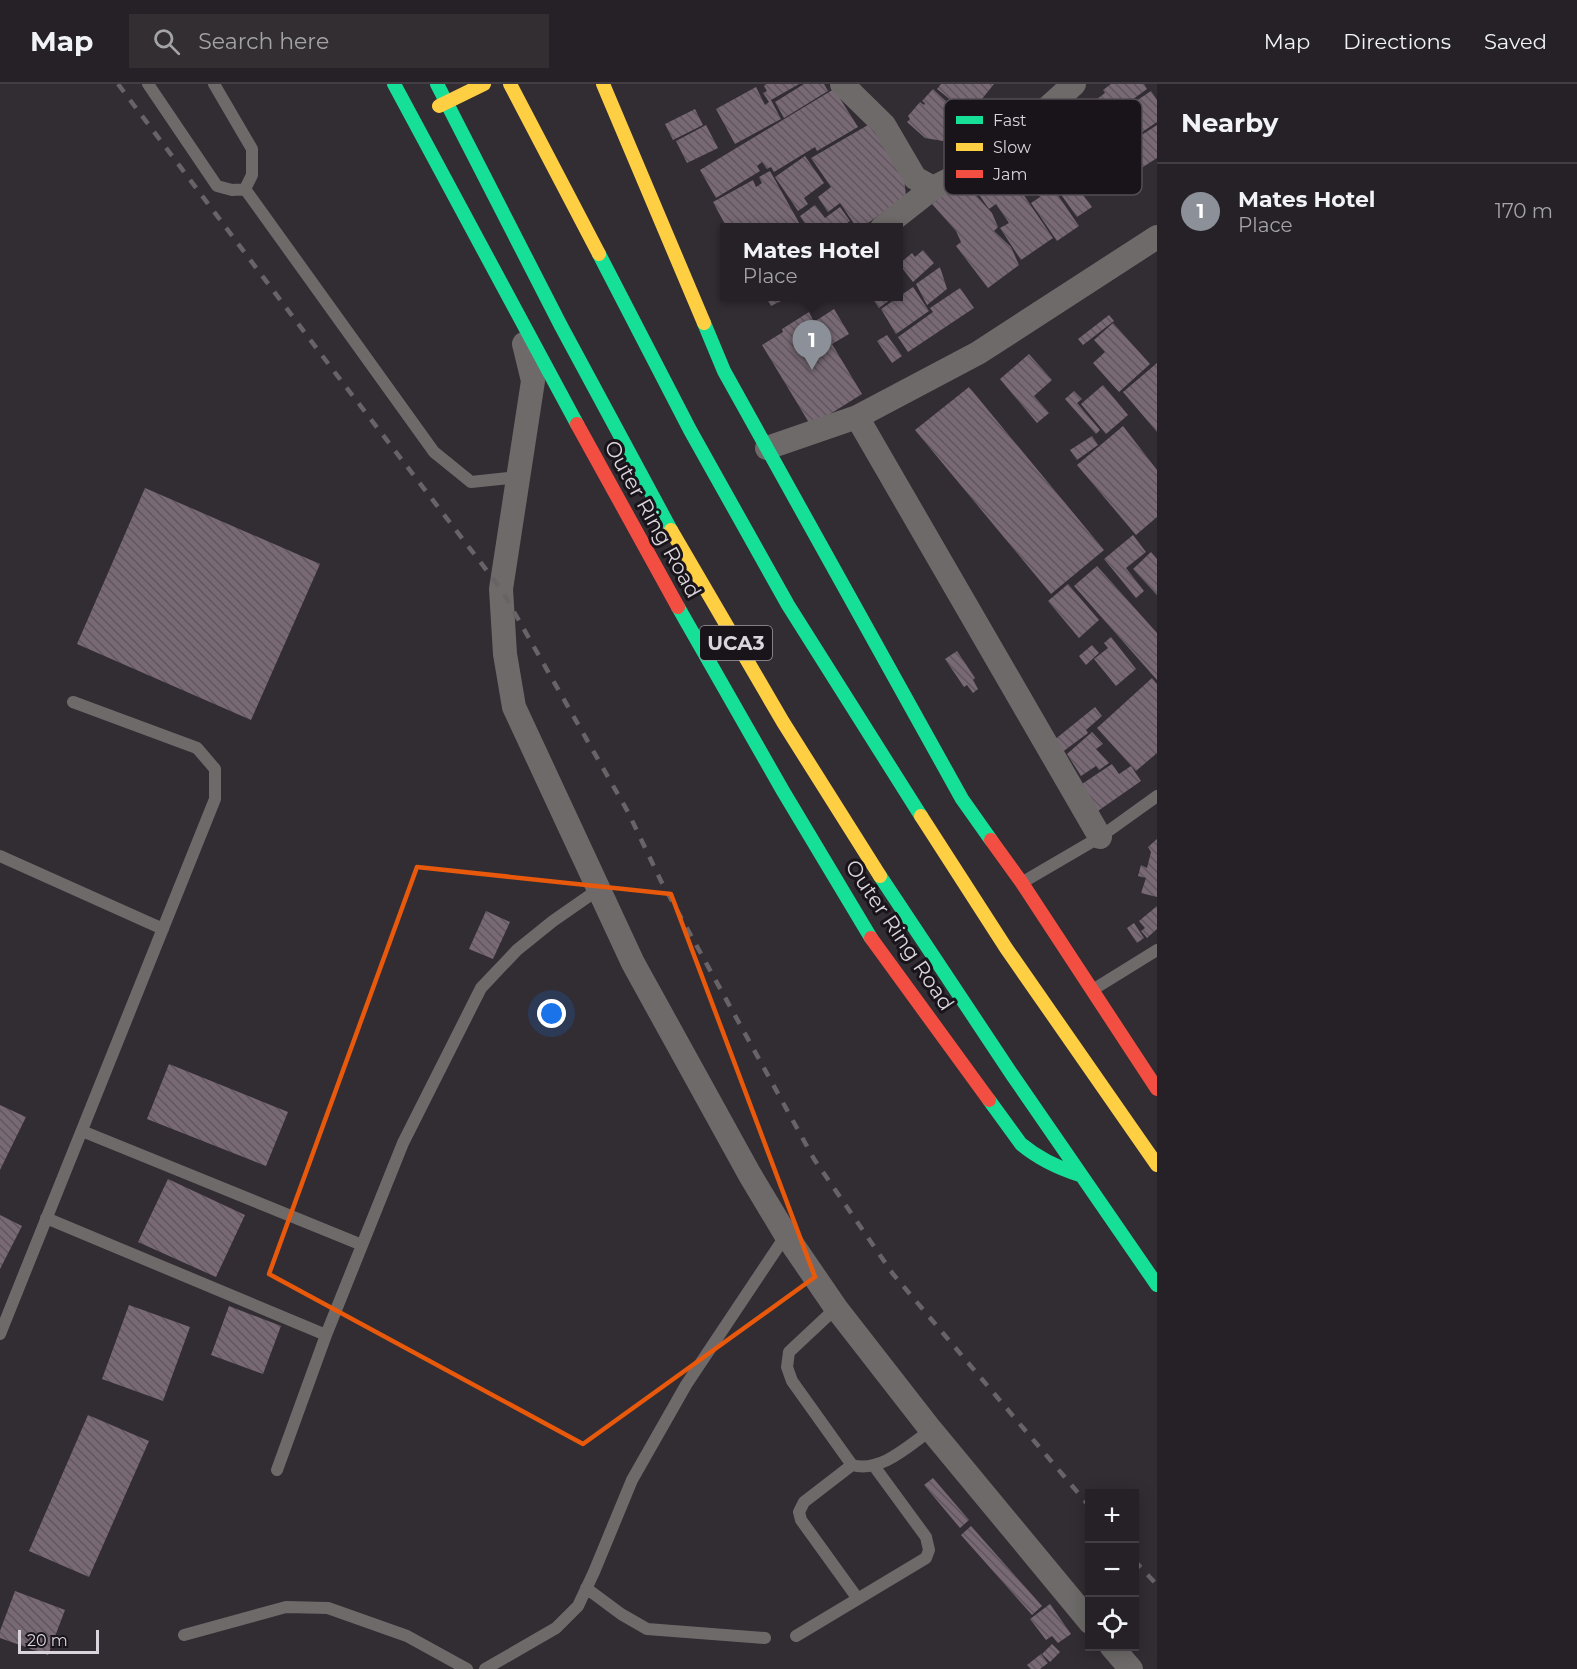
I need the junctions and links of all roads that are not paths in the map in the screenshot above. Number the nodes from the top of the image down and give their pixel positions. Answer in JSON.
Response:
{"nodes":[{"id":1,"x":148,"y":84,"type":"edge"},
{"id":2,"x":214,"y":84,"type":"edge"},
{"id":3,"x":394,"y":84,"type":"edge"},
{"id":4,"x":437,"y":84,"type":"edge"},
{"id":5,"x":484,"y":84,"type":"edge"},
{"id":6,"x":510,"y":84,"type":"edge"},
{"id":7,"x":603,"y":84,"type":"edge"},
{"id":8,"x":842,"y":84,"type":"edge"},
{"id":9,"x":1074,"y":84,"type":"edge"},
{"id":10,"x":1057,"y":99,"type":"edge"},
{"id":11,"x":411,"y":120,"type":"junction"},
{"id":12,"x":944,"y":182,"type":"edge"},
{"id":13,"x":933,"y":188,"type":"junction"},
{"id":14,"x":244,"y":189,"type":"junction"},
{"id":15,"x":888,"y":223,"type":"edge"},
{"id":16,"x":1157,"y":237,"type":"edge"},
{"id":17,"x":518,"y":315,"type":"junction"},
{"id":18,"x":857,"y":417,"type":"junction"},
{"id":19,"x":767,"y":448,"type":"junction"},
{"id":20,"x":518,"y":477,"type":"junction"},
{"id":21,"x":74,"y":702,"type":"dead end"},
{"id":22,"x":1157,"y":796,"type":"edge"},
{"id":23,"x":1100,"y":837,"type":"junction"},
{"id":24,"x":0,"y":856,"type":"edge"},
{"id":25,"x":1022,"y":883,"type":"junction"},
{"id":26,"x":599,"y":889,"type":"junction"},
{"id":27,"x":163,"y":929,"type":"junction"},
{"id":28,"x":1157,"y":950,"type":"edge"},
{"id":29,"x":1093,"y":990,"type":"junction"},
{"id":30,"x":1157,"y":1089,"type":"edge"},
{"id":31,"x":82,"y":1131,"type":"junction"},
{"id":32,"x":1157,"y":1165,"type":"edge"},
{"id":33,"x":1080,"y":1175,"type":"junction"},
{"id":34,"x":46,"y":1218,"type":"junction"},
{"id":35,"x":786,"y":1235,"type":"junction"},
{"id":36,"x":362,"y":1245,"type":"junction"},
{"id":37,"x":1157,"y":1285,"type":"edge"},
{"id":38,"x":836,"y":1308,"type":"junction"},
{"id":39,"x":0,"y":1334,"type":"edge"},
{"id":40,"x":326,"y":1335,"type":"junction"},
{"id":41,"x":931,"y":1430,"type":"junction"},
{"id":42,"x":852,"y":1465,"type":"junction"},
{"id":43,"x":874,"y":1466,"type":"junction"},
{"id":44,"x":277,"y":1470,"type":"dead end"},
{"id":45,"x":586,"y":1588,"type":"junction"},
{"id":46,"x":858,"y":1599,"type":"junction"},
{"id":47,"x":1084,"y":1616,"type":"edge"},
{"id":48,"x":184,"y":1635,"type":"dead end"},
{"id":49,"x":796,"y":1636,"type":"dead end"},
{"id":50,"x":765,"y":1638,"type":"dead end"},
{"id":51,"x":1115,"y":1651,"type":"edge"},
{"id":52,"x":467,"y":1669,"type":"edge"},
{"id":53,"x":485,"y":1669,"type":"edge"},
{"id":54,"x":1131,"y":1669,"type":"edge"}],
"edges":[{"from":1,"to":14,"type":"lane"},
{"from":2,"to":14,"type":"lane"},
{"from":3,"to":11,"type":"main road","name":"Outer Ring Road","number":"UCA3"},
{"from":4,"to":33,"type":"main road","name":"Outer Ring Road","number":"UCA3"},
{"from":5,"to":11,"type":"main road","bridge":true},
{"from":6,"to":32,"type":"main road","number":"UCA3"},
{"from":7,"to":19,"type":"main road"},
{"from":8,"to":13,"type":"street"},
{"from":9,"to":10,"type":"street"},
{"from":11,"to":17,"type":"main road","name":"Outer Ring Road","number":"UCA3"},
{"from":12,"to":13,"type":"street"},
{"from":13,"to":15,"type":"street"},
{"from":14,"to":20,"type":"lane"},
{"from":16,"to":18,"type":"street"},
{"from":17,"to":20,"type":"street"},
{"from":17,"to":33,"type":"main road","name":"Outer Ring Road","number":"UCA3"},
{"from":18,"to":19,"type":"street"},
{"from":18,"to":23,"type":"street"},
{"from":19,"to":25,"type":"main road"},
{"from":20,"to":26,"type":"street"},
{"from":21,"to":27,"type":"lane"},
{"from":22,"to":23,"type":"lane"},
{"from":23,"to":25,"type":"lane"},
{"from":24,"to":27,"type":"lane"},
{"from":25,"to":29,"type":"main road"},
{"from":26,"to":35,"type":"street"},
{"from":26,"to":36,"type":"lane"},
{"from":27,"to":31,"type":"lane"},
{"from":28,"to":29,"type":"lane"},
{"from":29,"to":30,"type":"main road"},
{"from":31,"to":34,"type":"lane"},
{"from":31,"to":36,"type":"lane"},
{"from":33,"to":37,"type":"main road","name":"Outer Ring Road","number":"UCA3"},
{"from":34,"to":39,"type":"lane"},
{"from":34,"to":40,"type":"lane"},
{"from":35,"to":38,"type":"street"},
{"from":35,"to":45,"type":"lane"},
{"from":36,"to":40,"type":"lane"},
{"from":38,"to":41,"type":"street"},
{"from":38,"to":42,"type":"lane"},
{"from":40,"to":44,"type":"lane"},
{"from":41,"to":43,"type":"lane"},
{"from":41,"to":47,"type":"street"},
{"from":42,"to":43,"type":"lane"},
{"from":42,"to":46,"type":"lane"},
{"from":43,"to":46,"type":"lane"},
{"from":45,"to":50,"type":"lane"},
{"from":45,"to":53,"type":"lane"},
{"from":46,"to":49,"type":"lane"},
{"from":48,"to":52,"type":"lane"},
{"from":51,"to":54,"type":"street"}]}
